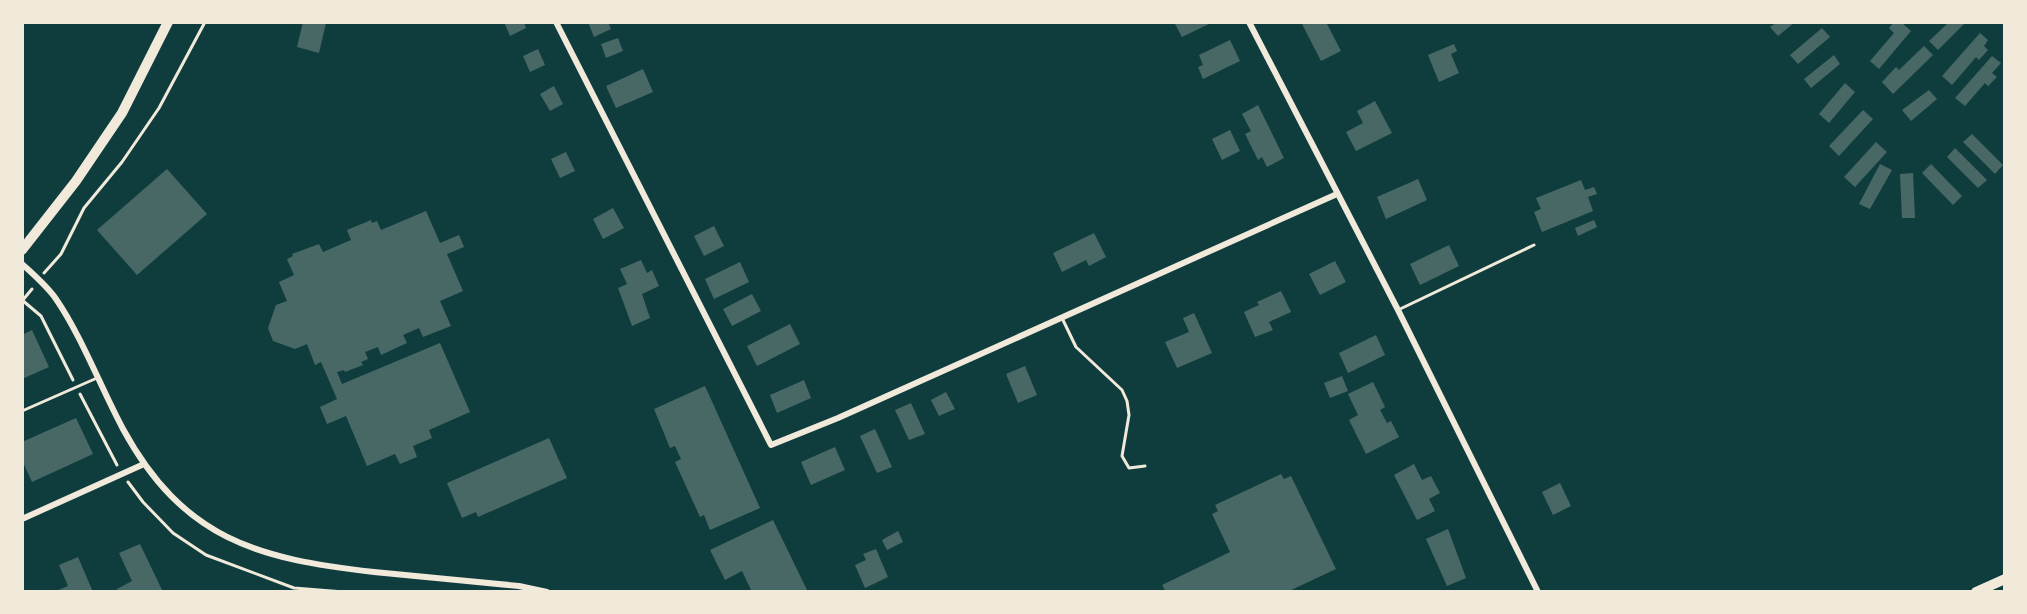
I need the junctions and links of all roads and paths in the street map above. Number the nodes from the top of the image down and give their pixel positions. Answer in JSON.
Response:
{"nodes":[{"id":1,"x":168,"y":22,"type":"edge"},
{"id":2,"x":205,"y":22,"type":"edge"},
{"id":3,"x":556,"y":22,"type":"edge"},
{"id":4,"x":1249,"y":22,"type":"edge"},
{"id":5,"x":1337,"y":194,"type":"junction"},
{"id":6,"x":1534,"y":245,"type":"dead end"},
{"id":7,"x":22,"y":250,"type":"edge"},
{"id":8,"x":55,"y":260,"type":"dead end"},
{"id":9,"x":22,"y":264,"type":"edge"},
{"id":10,"x":1398,"y":310,"type":"junction"},
{"id":11,"x":1062,"y":318,"type":"junction"},
{"id":12,"x":97,"y":378,"type":"junction"},
{"id":13,"x":22,"y":411,"type":"edge"},
{"id":14,"x":144,"y":464,"type":"junction"},
{"id":15,"x":1145,"y":466,"type":"dead end"},
{"id":16,"x":22,"y":519,"type":"edge"},
{"id":17,"x":2005,"y":579,"type":"edge"},
{"id":18,"x":547,"y":592,"type":"edge"},
{"id":19,"x":1538,"y":592,"type":"edge"},
{"id":20,"x":1976,"y":592,"type":"edge"}],
"edges":[{"from":1,"to":7,"type":"main road"},
{"from":2,"to":8,"type":"path"},
{"from":3,"to":11,"type":"street"},
{"from":4,"to":5,"type":"street"},
{"from":5,"to":10,"type":"street"},
{"from":5,"to":11,"type":"street"},
{"from":6,"to":10,"type":"lane"},
{"from":9,"to":12,"type":"street"},
{"from":10,"to":19,"type":"street"},
{"from":11,"to":15,"type":"lane"},
{"from":12,"to":13,"type":"lane"},
{"from":12,"to":14,"type":"street"},
{"from":14,"to":16,"type":"street"},
{"from":14,"to":18,"type":"street"},
{"from":17,"to":20,"type":"main road"}]}
